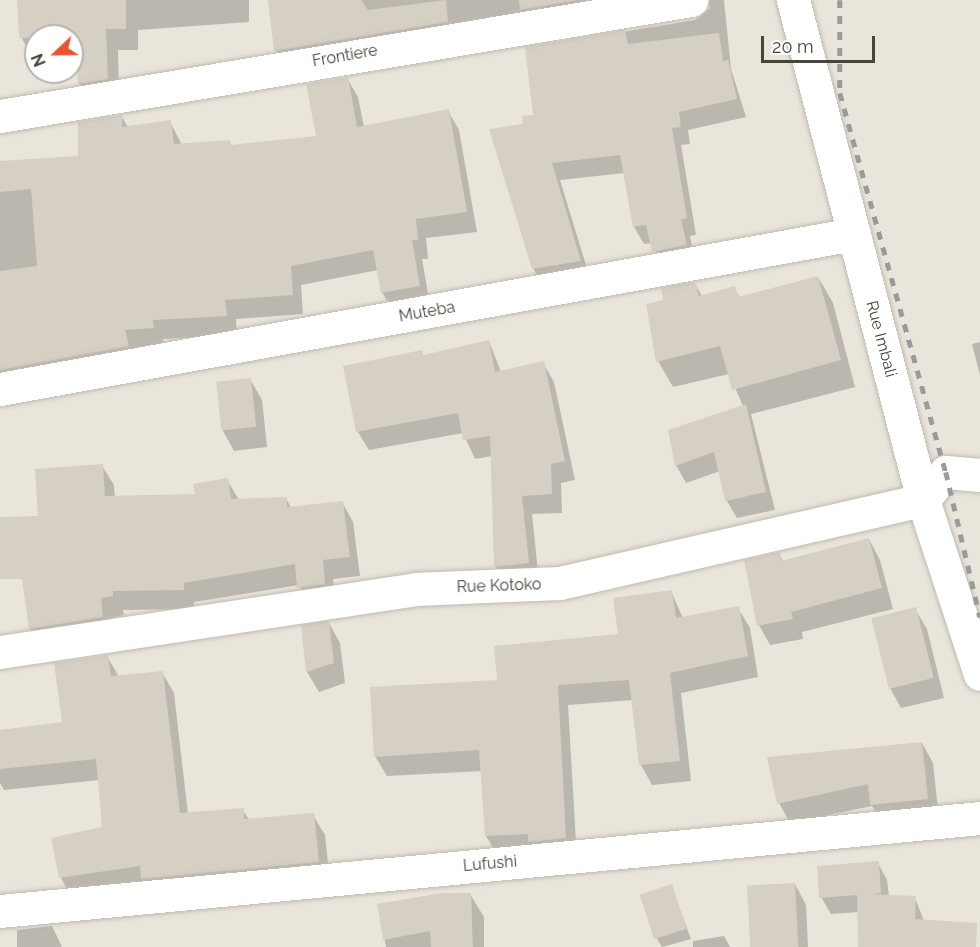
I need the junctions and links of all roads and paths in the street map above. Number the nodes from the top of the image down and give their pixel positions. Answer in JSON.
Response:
{"nodes":[{"id":1,"x":691,"y":0,"type":"edge"},
{"id":2,"x":793,"y":0,"type":"edge"},
{"id":3,"x":0,"y":116,"type":"edge"},
{"id":4,"x":854,"y":234,"type":"junction"},
{"id":5,"x":0,"y":389,"type":"edge"},
{"id":6,"x":980,"y":475,"type":"edge"},
{"id":7,"x":923,"y":500,"type":"junction"},
{"id":8,"x":0,"y":652,"type":"edge"},
{"id":9,"x":980,"y":674,"type":"edge"},
{"id":10,"x":980,"y":818,"type":"edge"},
{"id":11,"x":0,"y":911,"type":"edge"}],
"edges":[{"from":1,"to":3,"type":"street","name":"Frontiere"},
{"from":2,"to":4,"type":"street","name":"Rue Imbali"},
{"from":4,"to":5,"type":"street","name":"Muteba"},
{"from":4,"to":7,"type":"street","name":"Rue Imbali"},
{"from":6,"to":7,"type":"street"},
{"from":7,"to":8,"type":"street","name":"Rue Kotoko"},
{"from":7,"to":9,"type":"street","name":"Rue Imbali"},
{"from":10,"to":11,"type":"street","name":"Lufushi"}]}
